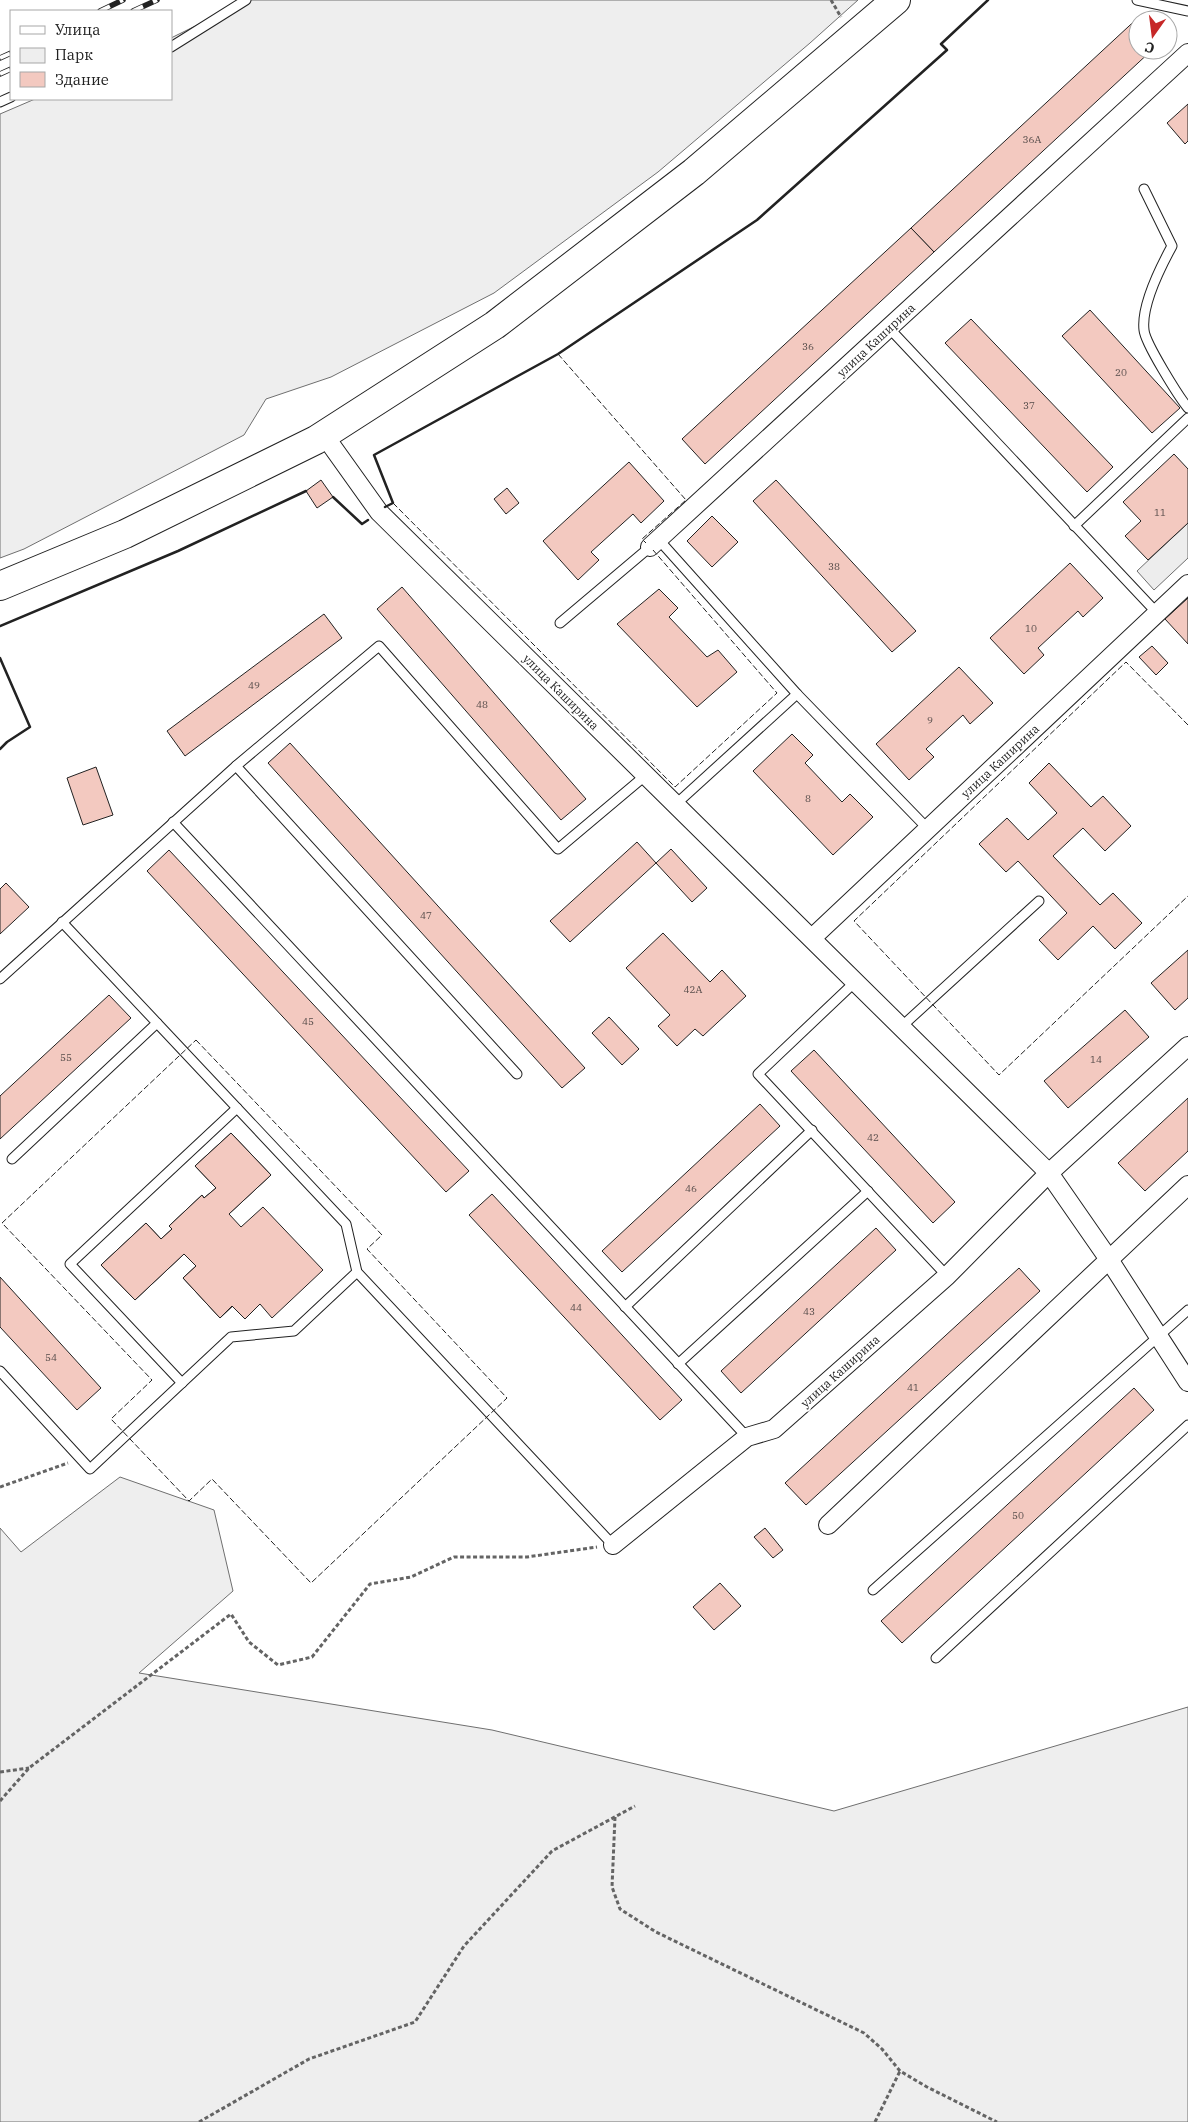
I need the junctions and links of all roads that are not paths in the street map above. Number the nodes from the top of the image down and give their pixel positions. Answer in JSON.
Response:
{"nodes":[{"id":1,"x":246,"y":0,"type":"edge"},
{"id":2,"x":896,"y":0,"type":"edge"},
{"id":3,"x":1137,"y":0,"type":"edge"},
{"id":4,"x":1188,"y":11,"type":"edge"},
{"id":5,"x":172,"y":46,"type":"edge"},
{"id":6,"x":1188,"y":52,"type":"edge"},
{"id":7,"x":1144,"y":189,"type":"dead end"},
{"id":8,"x":889,"y":328,"type":"junction"},
{"id":9,"x":1188,"y":408,"type":"edge"},
{"id":10,"x":1188,"y":418,"type":"edge"},
{"id":11,"x":324,"y":435,"type":"junction"},
{"id":12,"x":1074,"y":526,"type":"junction"},
{"id":13,"x":654,"y":544,"type":"junction"},
{"id":14,"x":1188,"y":584,"type":"edge"},
{"id":15,"x":0,"y":586,"type":"edge"},
{"id":16,"x":1157,"y":613,"type":"junction"},
{"id":17,"x":560,"y":623,"type":"dead end"},
{"id":18,"x":797,"y":694,"type":"junction"},
{"id":19,"x":236,"y":766,"type":"junction"},
{"id":20,"x":646,"y":775,"type":"junction"},
{"id":21,"x":675,"y":806,"type":"junction"},
{"id":22,"x":173,"y":822,"type":"junction"},
{"id":23,"x":928,"y":828,"type":"junction"},
{"id":24,"x":1038,"y":901,"type":"dead end"},
{"id":25,"x":62,"y":922,"type":"junction"},
{"id":26,"x":812,"y":938,"type":"junction"},
{"id":27,"x":0,"y":979,"type":"edge"},
{"id":28,"x":855,"y":982,"type":"junction"},
{"id":29,"x":157,"y":1023,"type":"junction"},
{"id":30,"x":900,"y":1028,"type":"junction"},
{"id":31,"x":1188,"y":1046,"type":"edge"},
{"id":32,"x":517,"y":1074,"type":"dead end"},
{"id":33,"x":237,"y":1108,"type":"junction"},
{"id":34,"x":812,"y":1130,"type":"junction"},
{"id":35,"x":12,"y":1159,"type":"dead end"},
{"id":36,"x":1050,"y":1173,"type":"junction"},
{"id":37,"x":1188,"y":1185,"type":"edge"},
{"id":38,"x":868,"y":1191,"type":"junction"},
{"id":39,"x":1108,"y":1258,"type":"junction"},
{"id":40,"x":357,"y":1272,"type":"junction"},
{"id":41,"x":946,"y":1276,"type":"junction"},
{"id":42,"x":625,"y":1307,"type":"junction"},
{"id":43,"x":1188,"y":1310,"type":"edge"},
{"id":44,"x":1159,"y":1337,"type":"junction"},
{"id":45,"x":678,"y":1364,"type":"junction"},
{"id":46,"x":0,"y":1372,"type":"edge"},
{"id":47,"x":182,"y":1382,"type":"junction"},
{"id":48,"x":1188,"y":1382,"type":"edge"},
{"id":49,"x":1188,"y":1426,"type":"edge"},
{"id":50,"x":747,"y":1437,"type":"junction"},
{"id":51,"x":828,"y":1525,"type":"dead end"},
{"id":52,"x":613,"y":1545,"type":"joint"},
{"id":53,"x":873,"y":1590,"type":"dead end"},
{"id":54,"x":936,"y":1658,"type":"dead end"}],
"edges":[{"from":1,"to":5,"type":"lane"},
{"from":2,"to":11,"type":"main road"},
{"from":3,"to":4,"type":"lane"},
{"from":6,"to":8,"type":"street","name":"улица Каширина"},
{"from":7,"to":9,"type":"lane"},
{"from":8,"to":12,"type":"lane"},
{"from":8,"to":13,"type":"street","name":"улица Каширина"},
{"from":10,"to":12,"type":"lane"},
{"from":11,"to":15,"type":"main road"},
{"from":11,"to":20,"type":"street","name":"улица Каширина"},
{"from":12,"to":16,"type":"lane"},
{"from":13,"to":17,"type":"lane","name":"улица Каширина"},
{"from":13,"to":18,"type":"lane"},
{"from":14,"to":16,"type":"street","name":"улица Каширина"},
{"from":16,"to":23,"type":"street","name":"улица Каширина"},
{"from":18,"to":21,"type":"lane"},
{"from":18,"to":23,"type":"lane"},
{"from":19,"to":20,"type":"lane"},
{"from":19,"to":22,"type":"lane"},
{"from":19,"to":32,"type":"lane"},
{"from":20,"to":21,"type":"street","name":"улица Каширина"},
{"from":21,"to":26,"type":"street","name":"улица Каширина"},
{"from":22,"to":25,"type":"lane"},
{"from":22,"to":42,"type":"lane"},
{"from":23,"to":26,"type":"street","name":"улица Каширина"},
{"from":24,"to":30,"type":"lane"},
{"from":25,"to":27,"type":"lane"},
{"from":25,"to":29,"type":"lane"},
{"from":26,"to":28,"type":"street","name":"улица Каширина"},
{"from":28,"to":30,"type":"street","name":"улица Каширина"},
{"from":28,"to":34,"type":"lane"},
{"from":29,"to":33,"type":"lane"},
{"from":29,"to":35,"type":"lane"},
{"from":30,"to":36,"type":"street","name":"улица Каширина"},
{"from":31,"to":36,"type":"street","name":"улица Каширина"},
{"from":33,"to":40,"type":"lane"},
{"from":33,"to":47,"type":"lane"},
{"from":34,"to":38,"type":"lane"},
{"from":34,"to":42,"type":"lane"},
{"from":36,"to":39,"type":"street","name":"улица Каширина"},
{"from":36,"to":41,"type":"street","name":"улица Каширина"},
{"from":37,"to":39,"type":"street"},
{"from":38,"to":41,"type":"lane"},
{"from":38,"to":45,"type":"lane"},
{"from":39,"to":44,"type":"street","name":"улица Каширина"},
{"from":39,"to":51,"type":"street"},
{"from":40,"to":47,"type":"lane"},
{"from":40,"to":52,"type":"lane"},
{"from":41,"to":50,"type":"street","name":"улица Каширина"},
{"from":42,"to":45,"type":"lane"},
{"from":43,"to":44,"type":"lane"},
{"from":44,"to":48,"type":"street","name":"улица Каширина"},
{"from":44,"to":53,"type":"lane"},
{"from":45,"to":50,"type":"lane"},
{"from":46,"to":47,"type":"lane"},
{"from":49,"to":54,"type":"lane"},
{"from":50,"to":52,"type":"street","name":"улица Каширина"}]}
